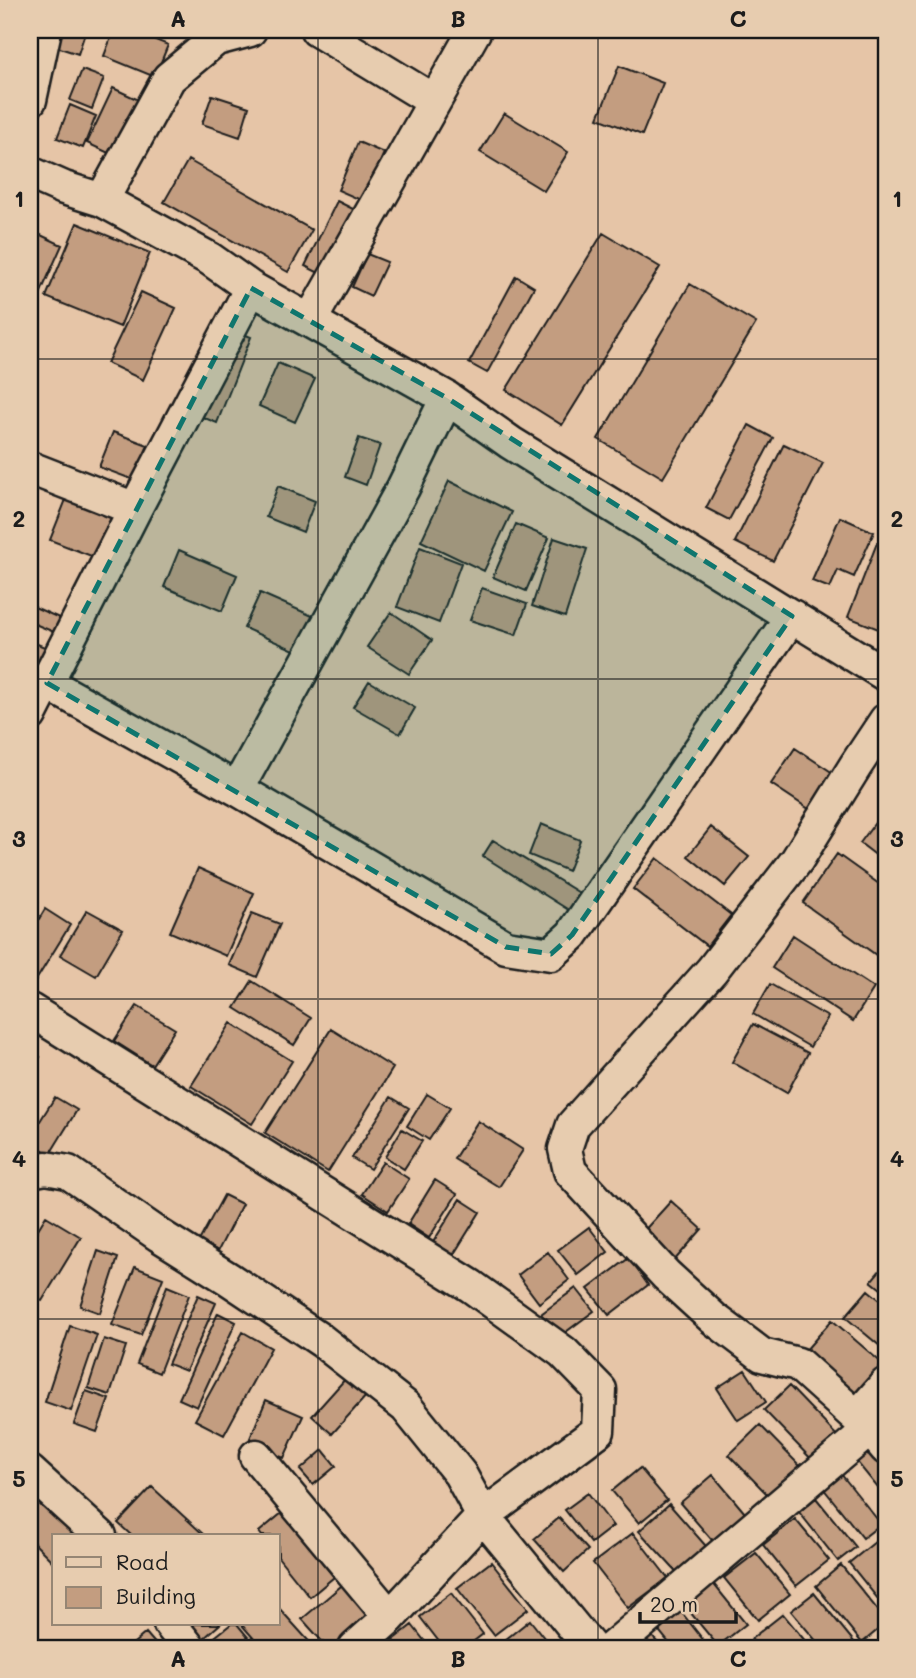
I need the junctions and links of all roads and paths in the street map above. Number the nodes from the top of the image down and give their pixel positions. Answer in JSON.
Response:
{"nodes":[{"id":1,"x":45,"y":30,"type":"edge"},
{"id":2,"x":250,"y":30,"type":"edge"},
{"id":3,"x":317,"y":30,"type":"edge"},
{"id":4,"x":475,"y":30,"type":"edge"},
{"id":5,"x":30,"y":100,"type":"edge"},
{"id":6,"x":434,"y":101,"type":"junction"},
{"id":7,"x":30,"y":173,"type":"edge"},
{"id":8,"x":102,"y":200,"type":"junction"},
{"id":9,"x":251,"y":288,"type":"junction"},
{"id":10,"x":310,"y":321,"type":"junction"},
{"id":11,"x":447,"y":398,"type":"junction"},
{"id":12,"x":30,"y":468,"type":"edge"},
{"id":13,"x":135,"y":509,"type":"junction"},
{"id":14,"x":792,"y":616,"type":"junction"},
{"id":15,"x":886,"y":675,"type":"edge"},
{"id":16,"x":47,"y":682,"type":"junction"},
{"id":17,"x":30,"y":715,"type":"edge"},
{"id":18,"x":886,"y":720,"type":"edge"},
{"id":19,"x":237,"y":789,"type":"junction"},
{"id":20,"x":30,"y":1010,"type":"edge"},
{"id":21,"x":30,"y":1171,"type":"edge"},
{"id":22,"x":886,"y":1384,"type":"edge"},
{"id":23,"x":871,"y":1432,"type":"edge"},
{"id":24,"x":256,"y":1456,"type":"dead end"},
{"id":25,"x":30,"y":1472,"type":"edge"},
{"id":26,"x":483,"y":1516,"type":"junction"},
{"id":27,"x":98,"y":1534,"type":"edge"},
{"id":28,"x":390,"y":1617,"type":"junction"},
{"id":29,"x":172,"y":1626,"type":"edge"},
{"id":30,"x":189,"y":1648,"type":"edge"},
{"id":31,"x":355,"y":1648,"type":"edge"},
{"id":32,"x":591,"y":1648,"type":"edge"},
{"id":33,"x":612,"y":1648,"type":"edge"}],
"edges":[{"from":1,"to":5,"type":"street"},
{"from":2,"to":8,"type":"street"},
{"from":3,"to":6,"type":"street"},
{"from":4,"to":6,"type":"street"},
{"from":6,"to":10,"type":"street"},
{"from":7,"to":8,"type":"street"},
{"from":8,"to":9,"type":"street"},
{"from":9,"to":10,"type":"street"},
{"from":9,"to":13,"type":"street"},
{"from":10,"to":11,"type":"street"},
{"from":11,"to":14,"type":"street"},
{"from":11,"to":19,"type":"street"},
{"from":12,"to":13,"type":"street"},
{"from":13,"to":16,"type":"street"},
{"from":14,"to":15,"type":"street"},
{"from":14,"to":19,"type":"street"},
{"from":16,"to":17,"type":"street"},
{"from":16,"to":19,"type":"street"},
{"from":18,"to":23,"type":"street"},
{"from":20,"to":26,"type":"street"},
{"from":21,"to":26,"type":"street"},
{"from":22,"to":23,"type":"street"},
{"from":23,"to":33,"type":"street"},
{"from":24,"to":28,"type":"street"},
{"from":25,"to":27,"type":"street"},
{"from":26,"to":28,"type":"street"},
{"from":26,"to":32,"type":"street"},
{"from":28,"to":31,"type":"street"},
{"from":29,"to":30,"type":"street"}]}
